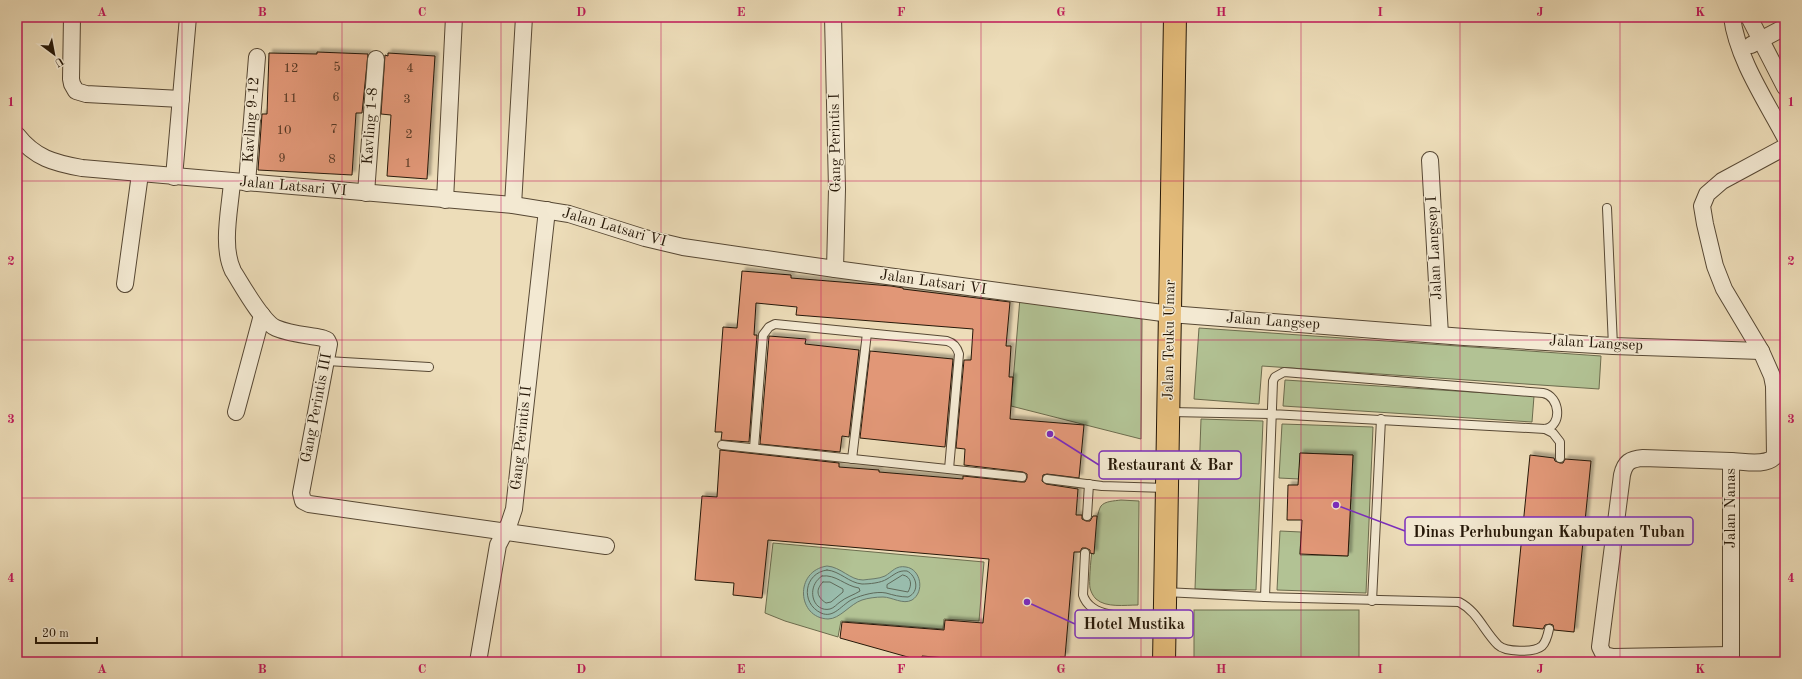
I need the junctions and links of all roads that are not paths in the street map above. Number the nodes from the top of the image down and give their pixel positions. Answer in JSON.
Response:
{"nodes":[{"id":1,"x":72,"y":17,"type":"edge"},
{"id":2,"x":188,"y":17,"type":"edge"},
{"id":3,"x":454,"y":17,"type":"edge"},
{"id":4,"x":524,"y":17,"type":"edge"},
{"id":5,"x":833,"y":17,"type":"edge"},
{"id":6,"x":1175,"y":17,"type":"edge"},
{"id":7,"x":1732,"y":17,"type":"edge"},
{"id":8,"x":1749,"y":17,"type":"edge"},
{"id":9,"x":1785,"y":27,"type":"edge"},
{"id":10,"x":1761,"y":40,"type":"junction"},
{"id":11,"x":1741,"y":50,"type":"junction"},
{"id":12,"x":257,"y":58,"type":"dead end"},
{"id":13,"x":376,"y":60,"type":"dead end"},
{"id":14,"x":1785,"y":87,"type":"edge"},
{"id":15,"x":181,"y":99,"type":"junction"},
{"id":16,"x":17,"y":135,"type":"edge"},
{"id":17,"x":1785,"y":137,"type":"edge"},
{"id":18,"x":1785,"y":147,"type":"edge"},
{"id":19,"x":1430,"y":160,"type":"dead end"},
{"id":20,"x":140,"y":174,"type":"junction"},
{"id":21,"x":174,"y":177,"type":"junction"},
{"id":22,"x":240,"y":183,"type":"junction"},
{"id":23,"x":366,"y":193,"type":"junction"},
{"id":24,"x":445,"y":200,"type":"junction"},
{"id":25,"x":513,"y":206,"type":"junction"},
{"id":26,"x":1607,"y":208,"type":"dead end"},
{"id":27,"x":547,"y":210,"type":"junction"},
{"id":28,"x":835,"y":269,"type":"junction"},
{"id":29,"x":125,"y":284,"type":"dead end"},
{"id":30,"x":1170,"y":314,"type":"junction"},
{"id":31,"x":262,"y":315,"type":"junction"},
{"id":32,"x":867,"y":333,"type":"junction"},
{"id":33,"x":1440,"y":335,"type":"junction"},
{"id":34,"x":1613,"y":346,"type":"junction"},
{"id":35,"x":1761,"y":351,"type":"junction"},
{"id":36,"x":327,"y":361,"type":"junction"},
{"id":37,"x":429,"y":367,"type":"dead end"},
{"id":38,"x":236,"y":412,"type":"dead end"},
{"id":39,"x":1168,"y":412,"type":"junction"},
{"id":40,"x":1271,"y":414,"type":"junction"},
{"id":41,"x":1381,"y":419,"type":"junction"},
{"id":42,"x":1545,"y":429,"type":"junction"},
{"id":43,"x":722,"y":445,"type":"dead end"},
{"id":44,"x":754,"y":448,"type":"junction"},
{"id":45,"x":1780,"y":451,"type":"edge"},
{"id":46,"x":1560,"y":458,"type":"dead end"},
{"id":47,"x":852,"y":459,"type":"junction"},
{"id":48,"x":1731,"y":461,"type":"junction"},
{"id":49,"x":949,"y":469,"type":"junction"},
{"id":50,"x":1022,"y":477,"type":"dead end"},
{"id":51,"x":1047,"y":479,"type":"dead end"},
{"id":52,"x":1089,"y":484,"type":"junction"},
{"id":53,"x":1167,"y":488,"type":"junction"},
{"id":54,"x":1087,"y":516,"type":"dead end"},
{"id":55,"x":505,"y":532,"type":"junction"},
{"id":56,"x":606,"y":546,"type":"dead end"},
{"id":57,"x":1085,"y":553,"type":"dead end"},
{"id":58,"x":1165,"y":592,"type":"junction"},
{"id":59,"x":1265,"y":597,"type":"junction"},
{"id":60,"x":1372,"y":601,"type":"junction"},
{"id":61,"x":1165,"y":616,"type":"junction"},
{"id":62,"x":1549,"y":629,"type":"dead end"},
{"id":63,"x":1731,"y":659,"type":"edge"},
{"id":64,"x":478,"y":662,"type":"edge"},
{"id":65,"x":1164,"y":662,"type":"edge"}],
"edges":[{"from":1,"to":15,"type":"street"},
{"from":2,"to":15,"type":"street"},
{"from":3,"to":24,"type":"street"},
{"from":4,"to":25,"type":"street"},
{"from":5,"to":28,"type":"street","name":"Gang Perintis I"},
{"from":6,"to":30,"type":"highway","name":"Jalan Teuku Umar"},
{"from":7,"to":11,"type":"street"},
{"from":8,"to":10,"type":"street"},
{"from":9,"to":10,"type":"street"},
{"from":10,"to":11,"type":"street"},
{"from":10,"to":14,"type":"street"},
{"from":11,"to":17,"type":"street"},
{"from":12,"to":22,"type":"street","name":"Kavling 9-12"},
{"from":13,"to":23,"type":"street","name":"Kavling 1-8"},
{"from":15,"to":21,"type":"street"},
{"from":16,"to":20,"type":"street","name":"Jalan Latsari VI"},
{"from":18,"to":35,"type":"street"},
{"from":19,"to":33,"type":"street","name":"Jalan Langsep I"},
{"from":20,"to":21,"type":"street","name":"Jalan Latsari VI"},
{"from":20,"to":29,"type":"street"},
{"from":21,"to":22,"type":"street","name":"Jalan Latsari VI"},
{"from":22,"to":23,"type":"street","name":"Jalan Latsari VI"},
{"from":22,"to":31,"type":"street","name":"Gang Perintis III"},
{"from":23,"to":24,"type":"street","name":"Jalan Latsari VI"},
{"from":24,"to":25,"type":"street","name":"Jalan Latsari VI"},
{"from":25,"to":27,"type":"street","name":"Jalan Latsari VI"},
{"from":26,"to":34,"type":"lane"},
{"from":27,"to":28,"type":"street","name":"Jalan Latsari VI"},
{"from":27,"to":55,"type":"street","name":"Gang Perintis II"},
{"from":28,"to":30,"type":"street","name":"Jalan Latsari VI"},
{"from":30,"to":33,"type":"street","name":"Jalan Langsep"},
{"from":30,"to":39,"type":"highway","name":"Jalan Teuku Umar"},
{"from":31,"to":36,"type":"street","name":"Gang Perintis III"},
{"from":31,"to":38,"type":"street"},
{"from":32,"to":44,"type":"lane"},
{"from":32,"to":47,"type":"lane"},
{"from":32,"to":49,"type":"lane"},
{"from":33,"to":34,"type":"street","name":"Jalan Langsep"},
{"from":34,"to":35,"type":"street","name":"Jalan Langsep"},
{"from":35,"to":45,"type":"street","name":"Jalan Nanas"},
{"from":36,"to":37,"type":"lane"},
{"from":36,"to":55,"type":"street","name":"Gang Perintis III"},
{"from":39,"to":40,"type":"lane"},
{"from":39,"to":53,"type":"highway","name":"Jalan Teuku Umar"},
{"from":40,"to":41,"type":"lane"},
{"from":40,"to":42,"type":"lane"},
{"from":40,"to":59,"type":"lane"},
{"from":41,"to":42,"type":"lane"},
{"from":41,"to":60,"type":"lane"},
{"from":42,"to":46,"type":"lane"},
{"from":43,"to":44,"type":"lane"},
{"from":44,"to":47,"type":"lane"},
{"from":45,"to":48,"type":"street","name":"Jalan Nanas"},
{"from":47,"to":49,"type":"lane"},
{"from":48,"to":63,"type":"street","name":"Jalan Nanas"},
{"from":48,"to":63,"type":"street"},
{"from":49,"to":50,"type":"lane"},
{"from":51,"to":52,"type":"lane"},
{"from":52,"to":53,"type":"lane"},
{"from":52,"to":54,"type":"lane"},
{"from":53,"to":58,"type":"highway","name":"Jalan Teuku Umar"},
{"from":55,"to":56,"type":"street"},
{"from":55,"to":64,"type":"street","name":"Gang Perintis II"},
{"from":57,"to":61,"type":"lane"},
{"from":58,"to":59,"type":"lane"},
{"from":58,"to":61,"type":"highway","name":"Jalan Teuku Umar"},
{"from":59,"to":60,"type":"lane"},
{"from":60,"to":62,"type":"lane"},
{"from":61,"to":65,"type":"highway","name":"Jalan Teuku Umar"}]}
